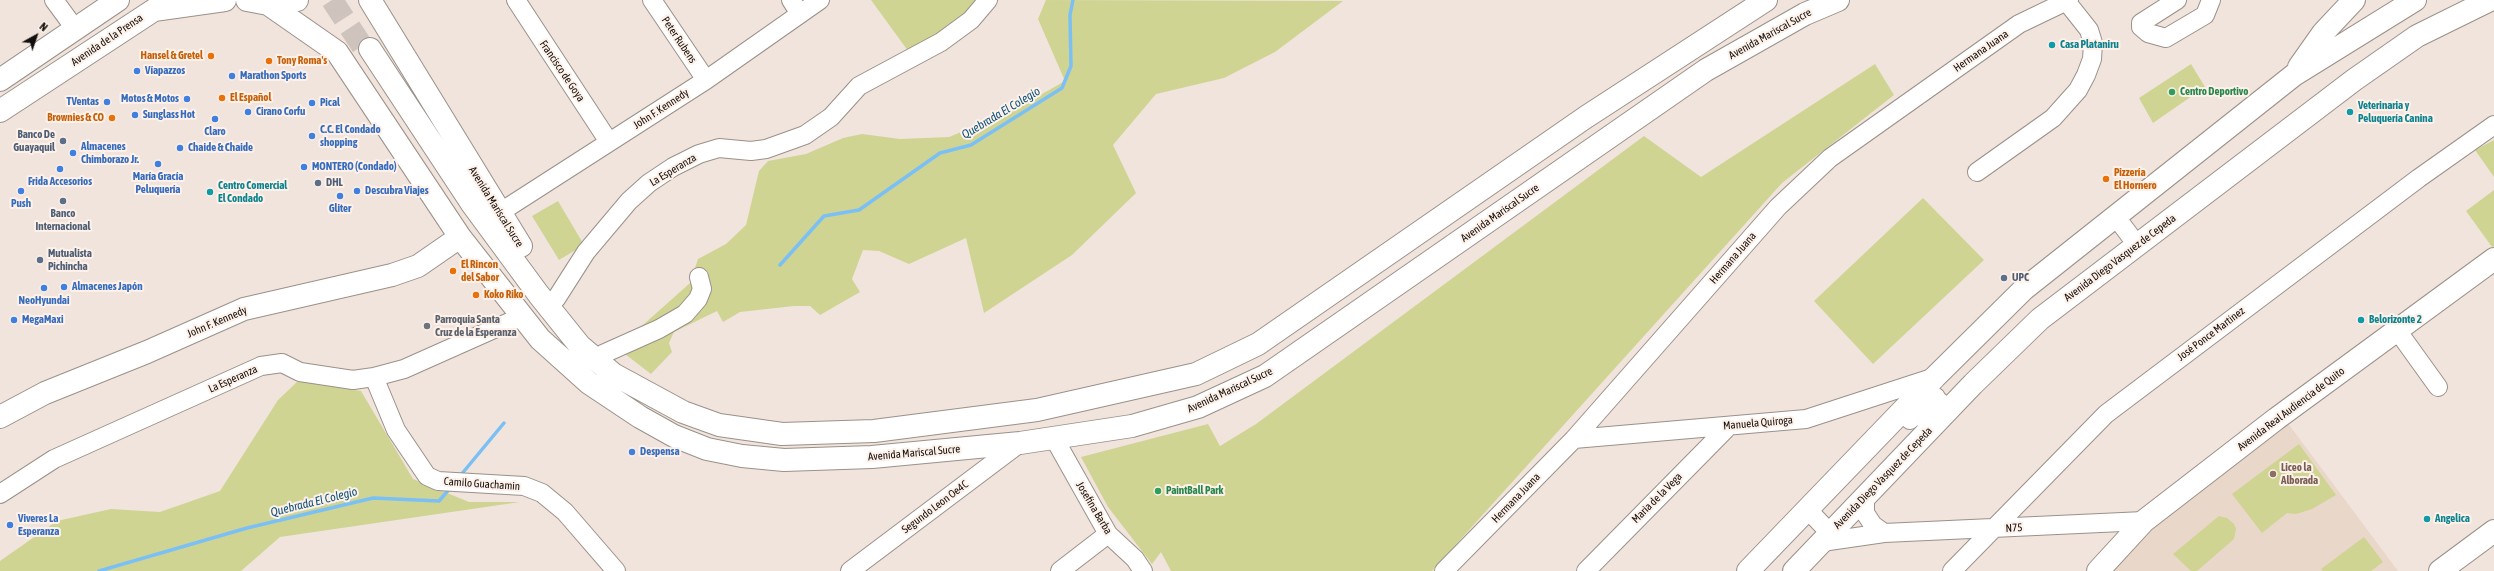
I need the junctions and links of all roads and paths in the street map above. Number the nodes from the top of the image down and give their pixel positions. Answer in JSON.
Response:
{"nodes":[{"id":1,"x":54,"y":0,"type":"edge"},
{"id":2,"x":118,"y":0,"type":"edge"},
{"id":3,"x":225,"y":0,"type":"edge"},
{"id":4,"x":247,"y":0,"type":"edge"},
{"id":5,"x":297,"y":0,"type":"edge"},
{"id":6,"x":370,"y":0,"type":"edge"},
{"id":7,"x":516,"y":0,"type":"edge"},
{"id":8,"x":652,"y":0,"type":"edge"},
{"id":9,"x":820,"y":0,"type":"edge"},
{"id":10,"x":988,"y":0,"type":"edge"},
{"id":11,"x":1766,"y":0,"type":"edge"},
{"id":12,"x":1806,"y":0,"type":"edge"},
{"id":13,"x":1838,"y":0,"type":"edge"},
{"id":14,"x":2176,"y":0,"type":"edge"},
{"id":15,"x":2211,"y":0,"type":"edge"},
{"id":16,"x":2354,"y":0,"type":"edge"},
{"id":17,"x":2415,"y":0,"type":"edge"},
{"id":18,"x":2490,"y":0,"type":"edge"},
{"id":19,"x":2068,"y":1,"type":"edge"},
{"id":20,"x":268,"y":4,"type":"junction"},
{"id":21,"x":796,"y":7,"type":"edge"},
{"id":22,"x":76,"y":30,"type":"junction"},
{"id":23,"x":1758,"y":40,"type":"junction"},
{"id":24,"x":2294,"y":75,"type":"junction"},
{"id":25,"x":0,"y":80,"type":"edge"},
{"id":26,"x":706,"y":80,"type":"junction"},
{"id":27,"x":0,"y":112,"type":"edge"},
{"id":28,"x":1586,"y":117,"type":"junction"},
{"id":29,"x":2494,"y":125,"type":"edge"},
{"id":30,"x":609,"y":142,"type":"junction"},
{"id":31,"x":1977,"y":172,"type":"dead end"},
{"id":32,"x":1516,"y":202,"type":"junction"},
{"id":33,"x":499,"y":213,"type":"junction"},
{"id":34,"x":2116,"y":217,"type":"junction"},
{"id":35,"x":460,"y":237,"type":"junction"},
{"id":36,"x":2137,"y":246,"type":"junction"},
{"id":37,"x":2494,"y":259,"type":"edge"},
{"id":38,"x":699,"y":278,"type":"dead end"},
{"id":39,"x":556,"y":299,"type":"junction"},
{"id":40,"x":523,"y":316,"type":"junction"},
{"id":41,"x":2397,"y":330,"type":"junction"},
{"id":42,"x":603,"y":354,"type":"junction"},
{"id":43,"x":565,"y":362,"type":"junction"},
{"id":44,"x":374,"y":377,"type":"junction"},
{"id":45,"x":1935,"y":377,"type":"junction"},
{"id":46,"x":2438,"y":386,"type":"dead end"},
{"id":47,"x":648,"y":394,"type":"junction"},
{"id":48,"x":1948,"y":410,"type":"junction"},
{"id":49,"x":1901,"y":412,"type":"junction"},
{"id":50,"x":0,"y":417,"type":"edge"},
{"id":51,"x":1729,"y":426,"type":"junction"},
{"id":52,"x":1054,"y":438,"type":"junction"},
{"id":53,"x":1574,"y":439,"type":"junction"},
{"id":54,"x":1020,"y":443,"type":"junction"},
{"id":55,"x":0,"y":494,"type":"edge"},
{"id":56,"x":1864,"y":498,"type":"junction"},
{"id":57,"x":1808,"y":510,"type":"junction"},
{"id":58,"x":2144,"y":521,"type":"junction"},
{"id":59,"x":1992,"y":529,"type":"junction"},
{"id":60,"x":2494,"y":531,"type":"edge"},
{"id":61,"x":1884,"y":533,"type":"junction"},
{"id":62,"x":1108,"y":534,"type":"junction"},
{"id":63,"x":1826,"y":537,"type":"junction"},
{"id":64,"x":1450,"y":569,"type":"edge"},
{"id":65,"x":616,"y":571,"type":"edge"},
{"id":66,"x":850,"y":571,"type":"edge"},
{"id":67,"x":1060,"y":571,"type":"edge"},
{"id":68,"x":1143,"y":571,"type":"edge"},
{"id":69,"x":1586,"y":571,"type":"edge"},
{"id":70,"x":1748,"y":571,"type":"edge"},
{"id":71,"x":1794,"y":571,"type":"edge"},
{"id":72,"x":1952,"y":571,"type":"edge"},
{"id":73,"x":2098,"y":571,"type":"edge"},
{"id":74,"x":2440,"y":571,"type":"edge"}],
"edges":[{"from":1,"to":22,"type":"street"},
{"from":2,"to":22,"type":"main road"},
{"from":3,"to":27,"type":"main road","name":"Avenida de la Prensa"},
{"from":4,"to":20,"type":"main road"},
{"from":5,"to":20,"type":"main road"},
{"from":6,"to":33,"type":"main road","name":"Avenida Mariscal Sucre"},
{"from":7,"to":30,"type":"street","name":"Francisco de Goya"},
{"from":8,"to":26,"type":"street","name":"Peter Rubens"},
{"from":9,"to":21,"type":"street","name":"John F. Kennedy"},
{"from":10,"to":39,"type":"street","name":"La Esperanza"},
{"from":11,"to":28,"type":"main road","name":"Avenida Mariscal Sucre"},
{"from":12,"to":23,"type":"main road"},
{"from":13,"to":23,"type":"main road","name":"Avenida Mariscal Sucre"},
{"from":14,"to":15,"type":"street"},
{"from":16,"to":24,"type":"main road"},
{"from":17,"to":24,"type":"main road"},
{"from":18,"to":36,"type":"main road","name":"Avenida Diego Vasquez de Cepeda"},
{"from":19,"to":31,"type":"street"},
{"from":19,"to":53,"type":"street","name":"Hermana Juana"},
{"from":20,"to":35,"type":"main road","name":"Avenida Mariscal Sucre"},
{"from":21,"to":26,"type":"street","name":"John F. Kennedy"},
{"from":22,"to":25,"type":"main road"},
{"from":23,"to":32,"type":"main road","name":"Avenida Mariscal Sucre"},
{"from":24,"to":34,"type":"main road"},
{"from":26,"to":30,"type":"street","name":"John F. Kennedy"},
{"from":28,"to":32,"type":"main road"},
{"from":28,"to":47,"type":"main road","name":"Avenida Mariscal Sucre"},
{"from":29,"to":59,"type":"street","name":"José Ponce Martinez"},
{"from":30,"to":33,"type":"street","name":"John F. Kennedy"},
{"from":32,"to":52,"type":"main road","name":"Avenida Mariscal Sucre"},
{"from":33,"to":39,"type":"main road","name":"Avenida Mariscal Sucre"},
{"from":34,"to":36,"type":"street"},
{"from":34,"to":45,"type":"main road"},
{"from":35,"to":40,"type":"main road","name":"Avenida Mariscal Sucre"},
{"from":35,"to":50,"type":"main road","name":"John F. Kennedy"},
{"from":36,"to":48,"type":"main road","name":"Avenida Diego Vasquez de Cepeda"},
{"from":37,"to":41,"type":"main road","name":"Avenida Real Audiencia de Quito"},
{"from":38,"to":42,"type":"street"},
{"from":39,"to":42,"type":"main road","name":"Avenida Mariscal Sucre"},
{"from":40,"to":43,"type":"main road","name":"Avenida Mariscal Sucre"},
{"from":40,"to":44,"type":"street","name":"La Esperanza"},
{"from":41,"to":46,"type":"street"},
{"from":41,"to":58,"type":"main road","name":"Avenida Real Audiencia de Quito"},
{"from":42,"to":47,"type":"main road","name":"Avenida Mariscal Sucre"},
{"from":43,"to":47,"type":"main road","name":"Avenida Mariscal Sucre"},
{"from":43,"to":54,"type":"main road","name":"Avenida Mariscal Sucre"},
{"from":44,"to":55,"type":"street","name":"La Esperanza"},
{"from":44,"to":65,"type":"street","name":"Camilo Guachamin"},
{"from":45,"to":49,"type":"main road"},
{"from":45,"to":51,"type":"street","name":"Manuela Quiroga"},
{"from":48,"to":49,"type":"street"},
{"from":48,"to":56,"type":"main road","name":"Avenida Diego Vasquez de Cepeda"},
{"from":49,"to":57,"type":"main road"},
{"from":51,"to":53,"type":"street","name":"Manuela Quiroga"},
{"from":51,"to":69,"type":"street","name":"Maria de la Vega"},
{"from":52,"to":54,"type":"main road","name":"Avenida Mariscal Sucre"},
{"from":52,"to":62,"type":"street","name":"Josefina Barba"},
{"from":53,"to":64,"type":"street","name":"Hermana Juana"},
{"from":54,"to":66,"type":"street","name":"Segundo Leon Oe4C"},
{"from":56,"to":61,"type":"street"},
{"from":56,"to":63,"type":"main road","name":"Avenida Diego Vasquez de Cepeda"},
{"from":57,"to":63,"type":"street"},
{"from":57,"to":70,"type":"main road"},
{"from":58,"to":59,"type":"street","name":"N75"},
{"from":58,"to":73,"type":"main road","name":"Avenida Real Audiencia de Quito"},
{"from":59,"to":61,"type":"street","name":"N75"},
{"from":59,"to":72,"type":"street","name":"José Ponce Martinez"},
{"from":60,"to":74,"type":"main road"},
{"from":61,"to":63,"type":"street","name":"N75"},
{"from":62,"to":67,"type":"street"},
{"from":62,"to":68,"type":"street","name":"Josefina Barba"},
{"from":63,"to":71,"type":"main road","name":"Avenida Diego Vasquez de Cepeda"}]}
